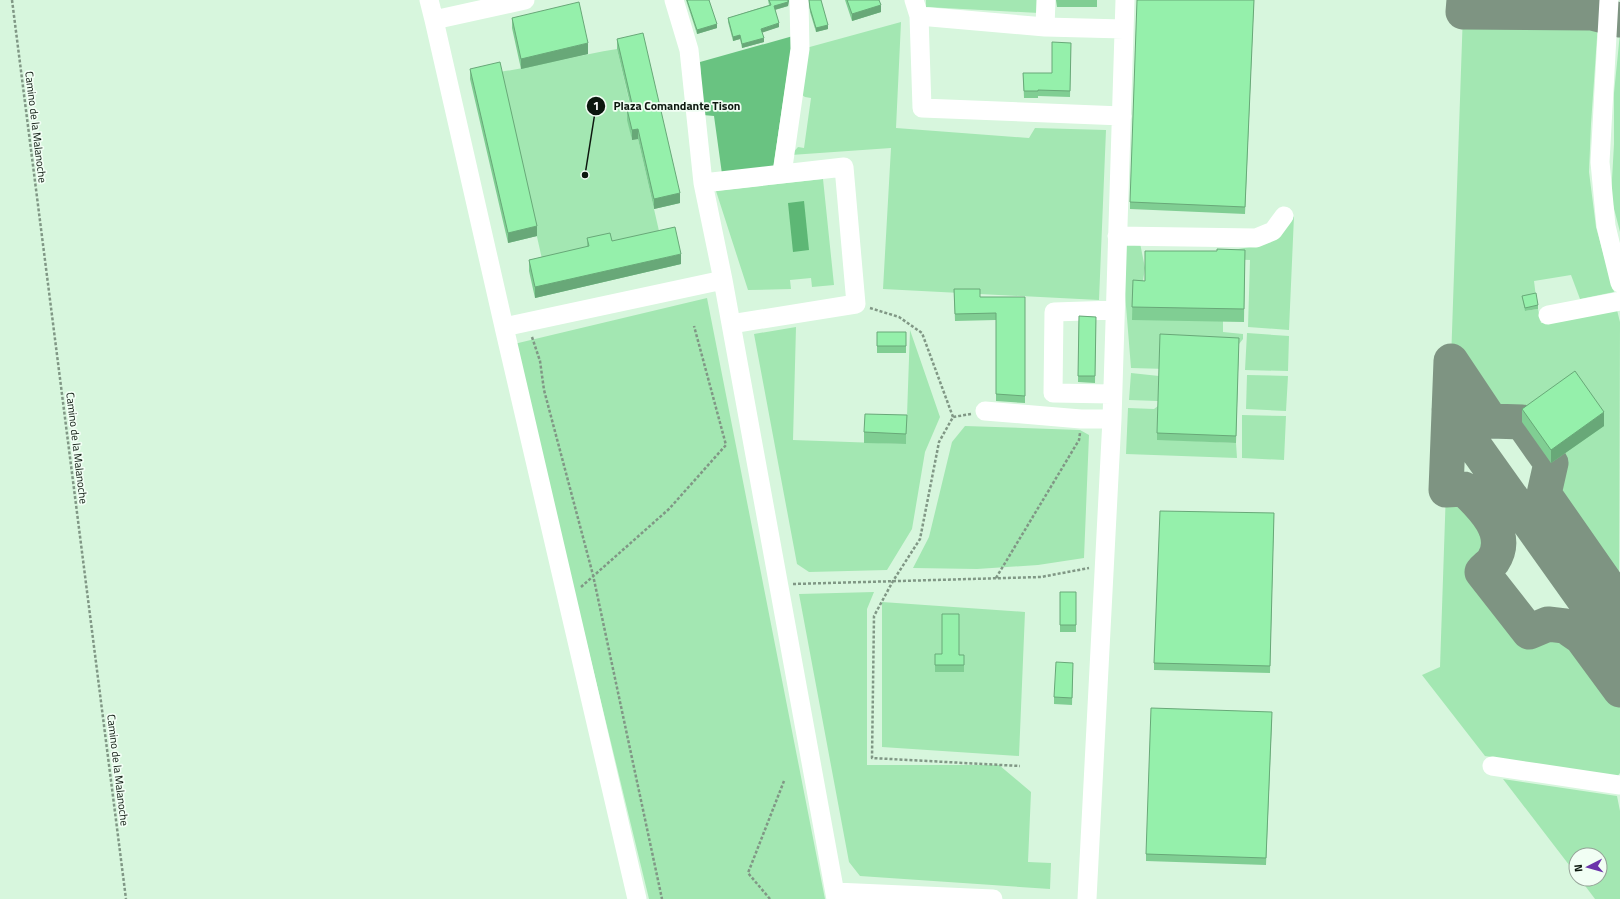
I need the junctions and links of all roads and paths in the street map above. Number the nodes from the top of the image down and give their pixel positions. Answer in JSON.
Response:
{"nodes":[{"id":1,"x":12,"y":0,"type":"edge"},
{"id":2,"x":429,"y":0,"type":"edge"},
{"id":3,"x":525,"y":0,"type":"edge"},
{"id":4,"x":674,"y":0,"type":"edge"},
{"id":5,"x":798,"y":0,"type":"edge"},
{"id":6,"x":1046,"y":0,"type":"edge"},
{"id":7,"x":1125,"y":0,"type":"edge"},
{"id":8,"x":1609,"y":0,"type":"edge"},
{"id":9,"x":917,"y":8,"type":"edge"},
{"id":10,"x":434,"y":20,"type":"junction"},
{"id":11,"x":1045,"y":26,"type":"junction"},
{"id":12,"x":1124,"y":29,"type":"junction"},
{"id":13,"x":1122,"y":116,"type":"junction"},
{"id":14,"x":782,"y":174,"type":"junction"},
{"id":15,"x":703,"y":183,"type":"junction"},
{"id":16,"x":1284,"y":216,"type":"dead end"},
{"id":17,"x":1118,"y":236,"type":"junction"},
{"id":18,"x":724,"y":280,"type":"junction"},
{"id":19,"x":1620,"y":282,"type":"edge"},
{"id":20,"x":1620,"y":301,"type":"edge"},
{"id":21,"x":856,"y":304,"type":"junction"},
{"id":22,"x":1115,"y":310,"type":"junction"},
{"id":23,"x":1548,"y":315,"type":"dead end"},
{"id":24,"x":527,"y":322,"type":"junction"},
{"id":25,"x":731,"y":324,"type":"junction"},
{"id":26,"x":504,"y":326,"type":"junction"},
{"id":27,"x":694,"y":326,"type":"dead end"},
{"id":28,"x":1112,"y":394,"type":"junction"},
{"id":29,"x":985,"y":411,"type":"joint"},
{"id":30,"x":953,"y":417,"type":"junction"},
{"id":31,"x":1081,"y":419,"type":"junction"},
{"id":32,"x":1112,"y":419,"type":"junction"},
{"id":33,"x":1105,"y":565,"type":"junction"},
{"id":34,"x":593,"y":575,"type":"junction"},
{"id":35,"x":995,"y":579,"type":"junction"},
{"id":36,"x":892,"y":581,"type":"junction"},
{"id":37,"x":779,"y":584,"type":"junction"},
{"id":38,"x":568,"y":600,"type":"junction"},
{"id":39,"x":1020,"y":766,"type":"dead end"},
{"id":40,"x":1492,"y":766,"type":"dead end"},
{"id":41,"x":784,"y":781,"type":"dead end"},
{"id":42,"x":1620,"y":785,"type":"edge"},
{"id":43,"x":835,"y":896,"type":"edge"},
{"id":44,"x":126,"y":899,"type":"edge"},
{"id":45,"x":637,"y":899,"type":"edge"},
{"id":46,"x":662,"y":899,"type":"edge"},
{"id":47,"x":770,"y":899,"type":"edge"},
{"id":48,"x":993,"y":899,"type":"edge"},
{"id":49,"x":1087,"y":899,"type":"edge"}],
"edges":[{"from":1,"to":44,"type":"path","name":"Camino de la Malanoche"},
{"from":2,"to":10,"type":"lane"},
{"from":3,"to":10,"type":"lane"},
{"from":4,"to":15,"type":"lane"},
{"from":5,"to":14,"type":"lane"},
{"from":6,"to":11,"type":"lane"},
{"from":7,"to":12,"type":"lane"},
{"from":8,"to":19,"type":"lane"},
{"from":9,"to":11,"type":"lane"},
{"from":9,"to":13,"type":"lane"},
{"from":10,"to":26,"type":"lane"},
{"from":11,"to":12,"type":"lane"},
{"from":12,"to":13,"type":"lane"},
{"from":13,"to":17,"type":"lane"},
{"from":14,"to":15,"type":"lane"},
{"from":14,"to":21,"type":"lane"},
{"from":15,"to":18,"type":"lane"},
{"from":16,"to":17,"type":"lane"},
{"from":17,"to":22,"type":"lane"},
{"from":18,"to":24,"type":"lane"},
{"from":18,"to":25,"type":"lane"},
{"from":20,"to":23,"type":"lane"},
{"from":21,"to":25,"type":"lane"},
{"from":21,"to":30,"type":"path"},
{"from":22,"to":28,"type":"lane"},
{"from":22,"to":28,"type":"lane"},
{"from":24,"to":26,"type":"lane"},
{"from":24,"to":34,"type":"path"},
{"from":25,"to":37,"type":"lane"},
{"from":26,"to":38,"type":"lane"},
{"from":27,"to":34,"type":"path"},
{"from":28,"to":32,"type":"lane"},
{"from":29,"to":30,"type":"path"},
{"from":29,"to":31,"type":"lane"},
{"from":30,"to":36,"type":"path"},
{"from":31,"to":32,"type":"lane"},
{"from":31,"to":35,"type":"path"},
{"from":32,"to":33,"type":"lane"},
{"from":33,"to":35,"type":"path"},
{"from":33,"to":49,"type":"lane"},
{"from":34,"to":38,"type":"path"},
{"from":34,"to":46,"type":"path"},
{"from":35,"to":36,"type":"path"},
{"from":36,"to":37,"type":"path"},
{"from":36,"to":39,"type":"path"},
{"from":37,"to":43,"type":"lane"},
{"from":38,"to":45,"type":"lane"},
{"from":40,"to":42,"type":"lane"},
{"from":41,"to":47,"type":"path"},
{"from":43,"to":48,"type":"lane"}]}
